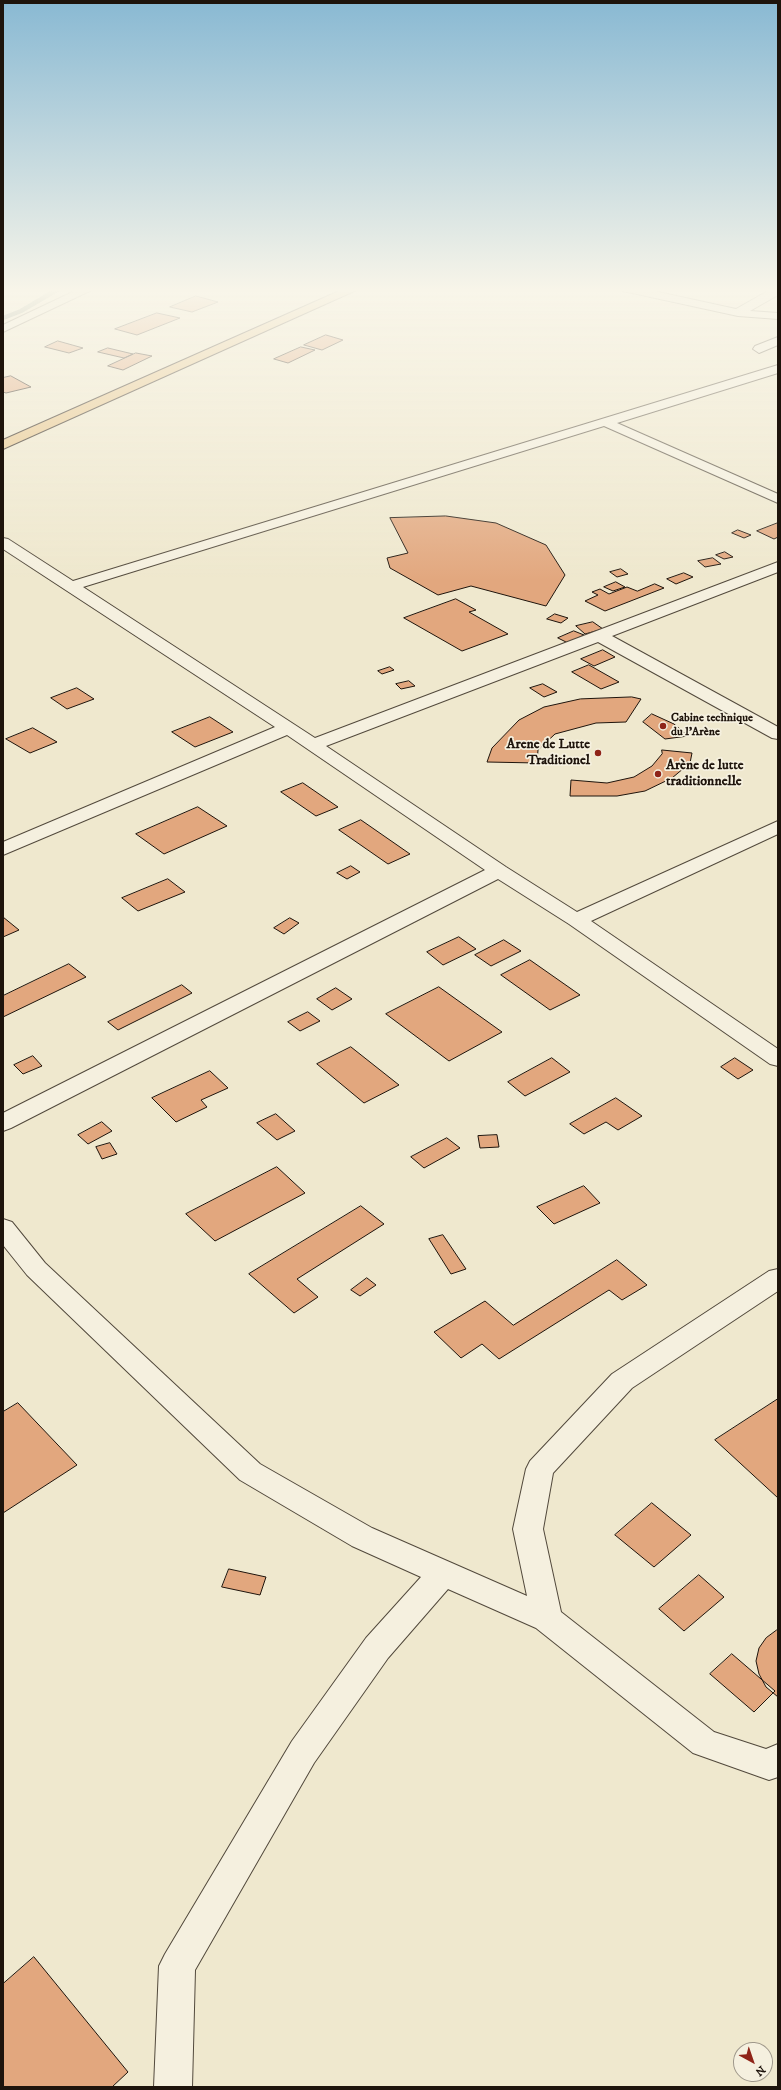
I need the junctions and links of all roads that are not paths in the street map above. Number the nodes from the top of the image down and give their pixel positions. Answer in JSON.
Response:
{"nodes":[{"id":1,"x":136,"y":386,"type":"edge"},
{"id":2,"x":725,"y":386,"type":"edge"},
{"id":3,"x":605,"y":422,"type":"junction"},
{"id":4,"x":3,"y":445,"type":"edge"},
{"id":5,"x":778,"y":499,"type":"edge"},
{"id":6,"x":3,"y":542,"type":"edge"},
{"id":7,"x":778,"y":567,"type":"edge"},
{"id":8,"x":71,"y":586,"type":"junction"},
{"id":9,"x":598,"y":635,"type":"junction"},
{"id":10,"x":288,"y":728,"type":"junction"},
{"id":11,"x":778,"y":734,"type":"edge"},
{"id":12,"x":313,"y":744,"type":"junction"},
{"id":13,"x":778,"y":827,"type":"edge"},
{"id":14,"x":3,"y":849,"type":"edge"},
{"id":15,"x":499,"y":871,"type":"junction"},
{"id":16,"x":576,"y":920,"type":"junction"},
{"id":17,"x":778,"y":1059,"type":"edge"},
{"id":18,"x":3,"y":1122,"type":"edge"},
{"id":19,"x":3,"y":1228,"type":"edge"},
{"id":20,"x":778,"y":1278,"type":"edge"},
{"id":21,"x":443,"y":1572,"type":"junction"},
{"id":22,"x":547,"y":1619,"type":"junction"},
{"id":23,"x":778,"y":1759,"type":"edge"},
{"id":24,"x":173,"y":2087,"type":"edge"}],
"edges":[{"from":1,"to":4,"type":"main road"},
{"from":2,"to":3,"type":"street"},
{"from":3,"to":5,"type":"street"},
{"from":3,"to":8,"type":"street"},
{"from":6,"to":8,"type":"street"},
{"from":7,"to":9,"type":"street"},
{"from":8,"to":10,"type":"street"},
{"from":9,"to":11,"type":"street"},
{"from":9,"to":12,"type":"street"},
{"from":10,"to":12,"type":"street"},
{"from":10,"to":14,"type":"street"},
{"from":12,"to":15,"type":"street"},
{"from":13,"to":16,"type":"street"},
{"from":15,"to":16,"type":"street"},
{"from":15,"to":18,"type":"street"},
{"from":16,"to":17,"type":"street"},
{"from":19,"to":21,"type":"street"},
{"from":20,"to":22,"type":"street"},
{"from":21,"to":22,"type":"street"},
{"from":21,"to":24,"type":"street"},
{"from":22,"to":23,"type":"street"}]}
